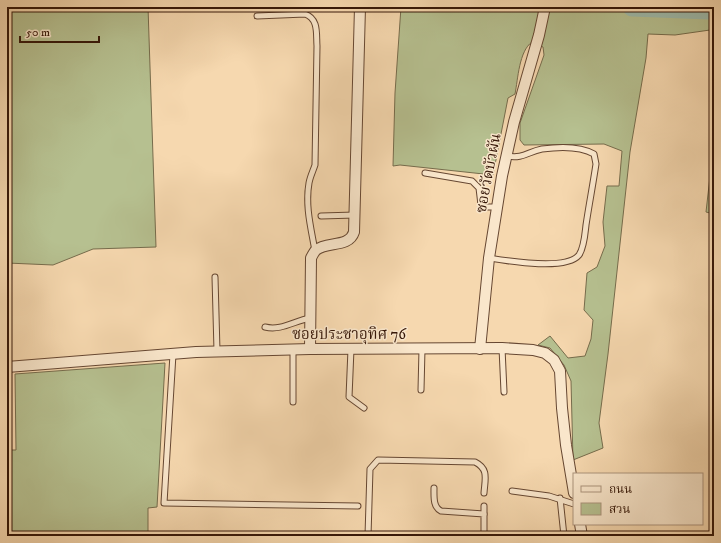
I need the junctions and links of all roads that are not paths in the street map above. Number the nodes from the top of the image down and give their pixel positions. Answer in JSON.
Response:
{"nodes":[{"id":1,"x":360,"y":7,"type":"edge"},
{"id":2,"x":544,"y":7,"type":"edge"},
{"id":3,"x":257,"y":16,"type":"dead end"},
{"id":4,"x":506,"y":156,"type":"junction"},
{"id":5,"x":425,"y":173,"type":"dead end"},
{"id":6,"x":496,"y":207,"type":"junction"},
{"id":7,"x":354,"y":215,"type":"junction"},
{"id":8,"x":321,"y":216,"type":"dead end"},
{"id":9,"x":315,"y":251,"type":"junction"},
{"id":10,"x":489,"y":258,"type":"junction"},
{"id":11,"x":216,"y":277,"type":"dead end"},
{"id":12,"x":310,"y":318,"type":"junction"},
{"id":13,"x":265,"y":327,"type":"dead end"},
{"id":14,"x":351,"y":348,"type":"junction"},
{"id":15,"x":502,"y":348,"type":"junction"},
{"id":16,"x":293,"y":349,"type":"junction"},
{"id":17,"x":310,"y":349,"type":"junction"},
{"id":18,"x":422,"y":349,"type":"junction"},
{"id":19,"x":480,"y":349,"type":"junction"},
{"id":20,"x":217,"y":351,"type":"junction"},
{"id":21,"x":173,"y":354,"type":"junction"},
{"id":22,"x":7,"y":367,"type":"edge"},
{"id":23,"x":421,"y":390,"type":"dead end"},
{"id":24,"x":504,"y":392,"type":"dead end"},
{"id":25,"x":293,"y":402,"type":"dead end"},
{"id":26,"x":364,"y":408,"type":"dead end"},
{"id":27,"x":573,"y":487,"type":"edge"},
{"id":28,"x":434,"y":488,"type":"dead end"},
{"id":29,"x":512,"y":491,"type":"dead end"},
{"id":30,"x":484,"y":493,"type":"dead end"},
{"id":31,"x":560,"y":498,"type":"junction"},
{"id":32,"x":573,"y":504,"type":"edge"},
{"id":33,"x":358,"y":506,"type":"dead end"},
{"id":34,"x":484,"y":506,"type":"dead end"},
{"id":35,"x":484,"y":514,"type":"junction"},
{"id":36,"x":580,"y":525,"type":"edge"},
{"id":37,"x":368,"y":536,"type":"edge"},
{"id":38,"x":484,"y":536,"type":"edge"},
{"id":39,"x":564,"y":536,"type":"edge"},
{"id":40,"x":582,"y":536,"type":"edge"}],
"edges":[{"from":1,"to":7,"type":"street"},
{"from":2,"to":4,"type":"street","name":"ซอยวัดบัวผัน"},
{"from":3,"to":9,"type":"lane"},
{"from":4,"to":6,"type":"street","name":"ซอยวัดบัวผัน"},
{"from":4,"to":10,"type":"lane"},
{"from":5,"to":6,"type":"lane"},
{"from":6,"to":10,"type":"street","name":"ซอยวัดบัวผัน"},
{"from":7,"to":8,"type":"lane"},
{"from":7,"to":9,"type":"street"},
{"from":9,"to":12,"type":"street"},
{"from":10,"to":19,"type":"street","name":"ซอยวัดบัวผัน"},
{"from":11,"to":20,"type":"lane"},
{"from":12,"to":13,"type":"lane"},
{"from":12,"to":17,"type":"street"},
{"from":14,"to":17,"type":"street","name":"ซอยประชาอุทิศ 76"},
{"from":14,"to":18,"type":"street","name":"ซอยประชาอุทิศ 76"},
{"from":14,"to":26,"type":"lane"},
{"from":15,"to":19,"type":"street","name":"ซอยประชาอุทิศ 76"},
{"from":15,"to":24,"type":"lane"},
{"from":15,"to":27,"type":"street","name":"ซอยประชาอุทิศ 76"},
{"from":16,"to":17,"type":"street","name":"ซอยประชาอุทิศ 76"},
{"from":16,"to":20,"type":"street","name":"ซอยประชาอุทิศ 76"},
{"from":16,"to":25,"type":"lane"},
{"from":18,"to":19,"type":"street","name":"ซอยประชาอุทิศ 76"},
{"from":18,"to":23,"type":"lane"},
{"from":20,"to":21,"type":"street","name":"ซอยประชาอุทิศ 76"},
{"from":21,"to":22,"type":"street","name":"ซอยประชาอุทิศ 76"},
{"from":21,"to":33,"type":"lane"},
{"from":28,"to":35,"type":"lane"},
{"from":29,"to":31,"type":"lane"},
{"from":30,"to":37,"type":"lane"},
{"from":31,"to":32,"type":"lane"},
{"from":31,"to":39,"type":"lane"},
{"from":34,"to":35,"type":"lane"},
{"from":35,"to":38,"type":"lane"},
{"from":36,"to":40,"type":"street"}]}
